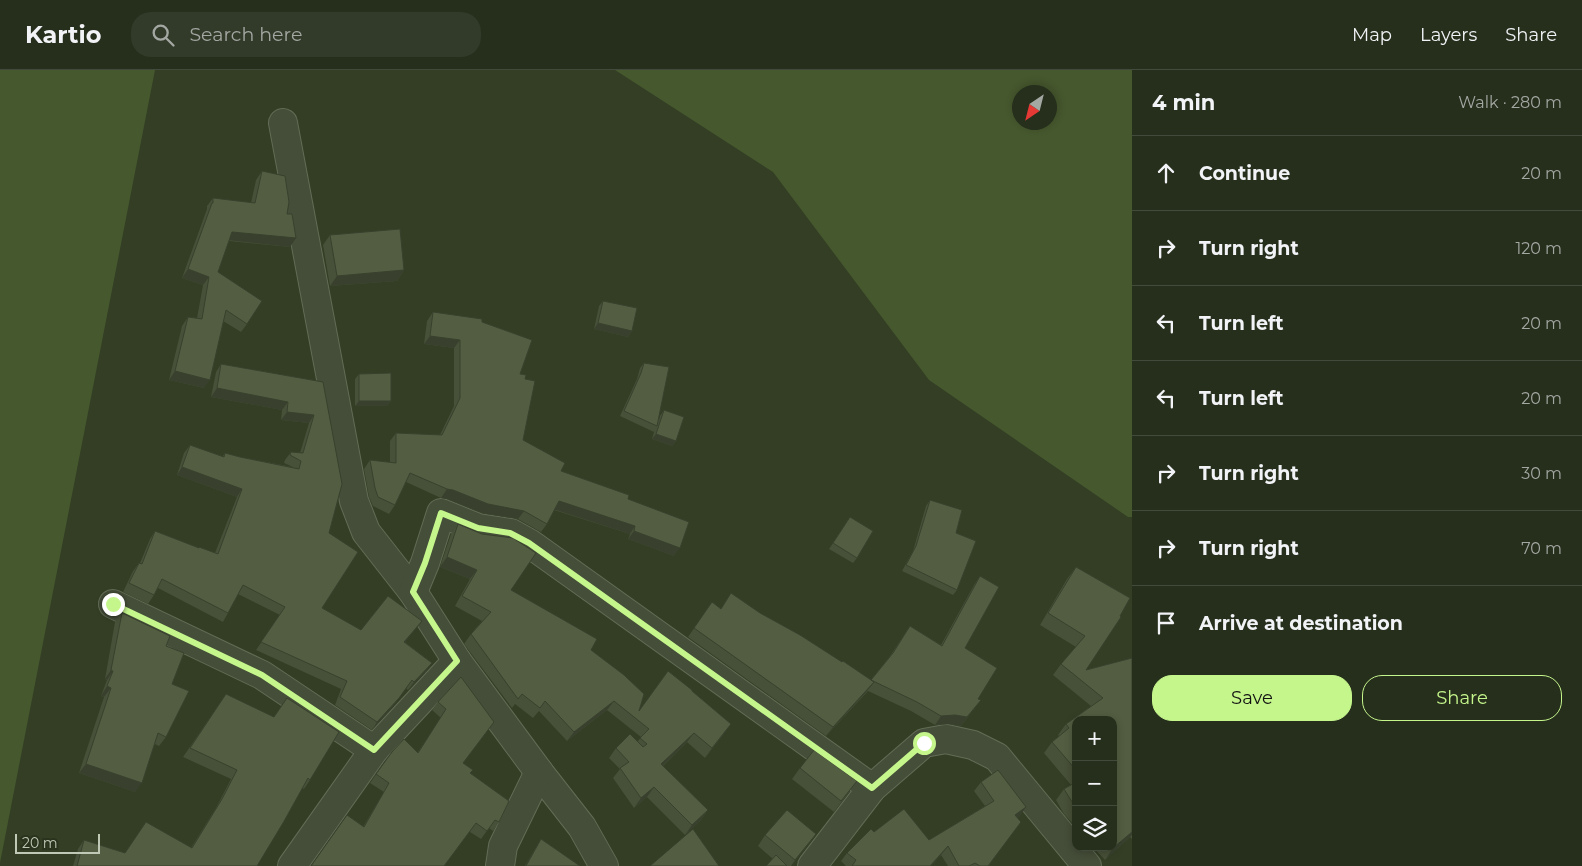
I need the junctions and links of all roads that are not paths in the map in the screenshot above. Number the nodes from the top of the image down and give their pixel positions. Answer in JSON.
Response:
{"nodes":[{"id":1,"x":283,"y":123,"type":"dead end"},
{"id":2,"x":413,"y":592,"type":"junction"},
{"id":3,"x":113,"y":604,"type":"dead end"},
{"id":4,"x":457,"y":661,"type":"junction"},
{"id":5,"x":374,"y":750,"type":"junction"},
{"id":6,"x":539,"y":772,"type":"junction"},
{"id":7,"x":872,"y":788,"type":"junction"},
{"id":8,"x":292,"y":866,"type":"edge"},
{"id":9,"x":500,"y":866,"type":"edge"},
{"id":10,"x":604,"y":866,"type":"edge"},
{"id":11,"x":812,"y":866,"type":"edge"},
{"id":12,"x":1086,"y":866,"type":"edge"}],
"edges":[{"from":1,"to":2,"type":"street"},
{"from":2,"to":4,"type":"street"},
{"from":2,"to":7,"type":"street"},
{"from":3,"to":5,"type":"street"},
{"from":4,"to":5,"type":"street"},
{"from":4,"to":6,"type":"street"},
{"from":5,"to":8,"type":"street"},
{"from":6,"to":9,"type":"street"},
{"from":6,"to":10,"type":"street"},
{"from":7,"to":11,"type":"street"},
{"from":7,"to":12,"type":"street"}]}
